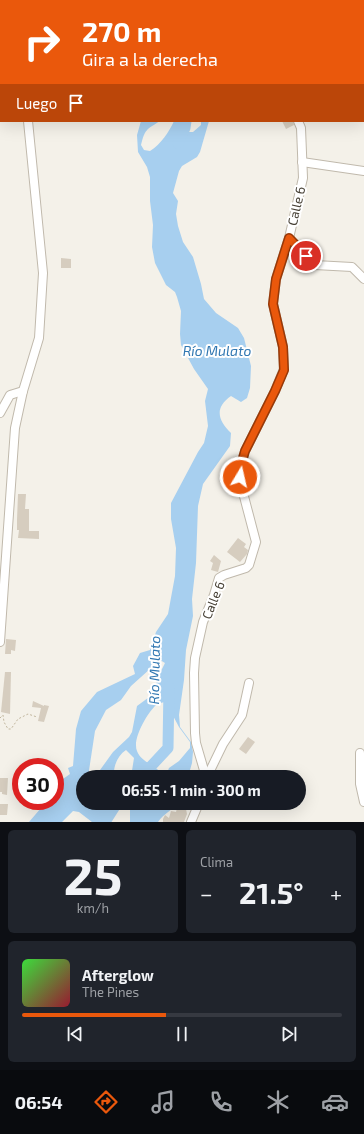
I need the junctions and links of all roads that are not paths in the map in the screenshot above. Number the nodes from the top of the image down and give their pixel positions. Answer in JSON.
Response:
{"nodes":[{"id":1,"x":28,"y":122,"type":"edge"},
{"id":2,"x":298,"y":122,"type":"edge"},
{"id":3,"x":302,"y":162,"type":"junction"},
{"id":4,"x":364,"y":171,"type":"edge"},
{"id":5,"x":289,"y":238,"type":"junction"},
{"id":6,"x":364,"y":278,"type":"edge"},
{"id":7,"x":23,"y":391,"type":"junction"},
{"id":8,"x":0,"y":413,"type":"edge"},
{"id":9,"x":0,"y":642,"type":"edge"},
{"id":10,"x":249,"y":683,"type":"dead end"},
{"id":11,"x":360,"y":752,"type":"dead end"},
{"id":12,"x":205,"y":770,"type":"edge"},
{"id":13,"x":210,"y":770,"type":"edge"},
{"id":14,"x":364,"y":802,"type":"edge"},
{"id":15,"x":196,"y":810,"type":"edge"},
{"id":16,"x":192,"y":822,"type":"edge"}],
"edges":[{"from":1,"to":7,"type":"street"},
{"from":2,"to":3,"type":"street","name":"Calle 6"},
{"from":3,"to":4,"type":"street"},
{"from":3,"to":5,"type":"street","name":"Calle 6"},
{"from":5,"to":6,"type":"street"},
{"from":5,"to":12,"type":"street","name":"Calle 6"},
{"from":7,"to":8,"type":"street"},
{"from":7,"to":9,"type":"street"},
{"from":10,"to":13,"type":"street"},
{"from":11,"to":14,"type":"street"},
{"from":15,"to":16,"type":"street"}]}
